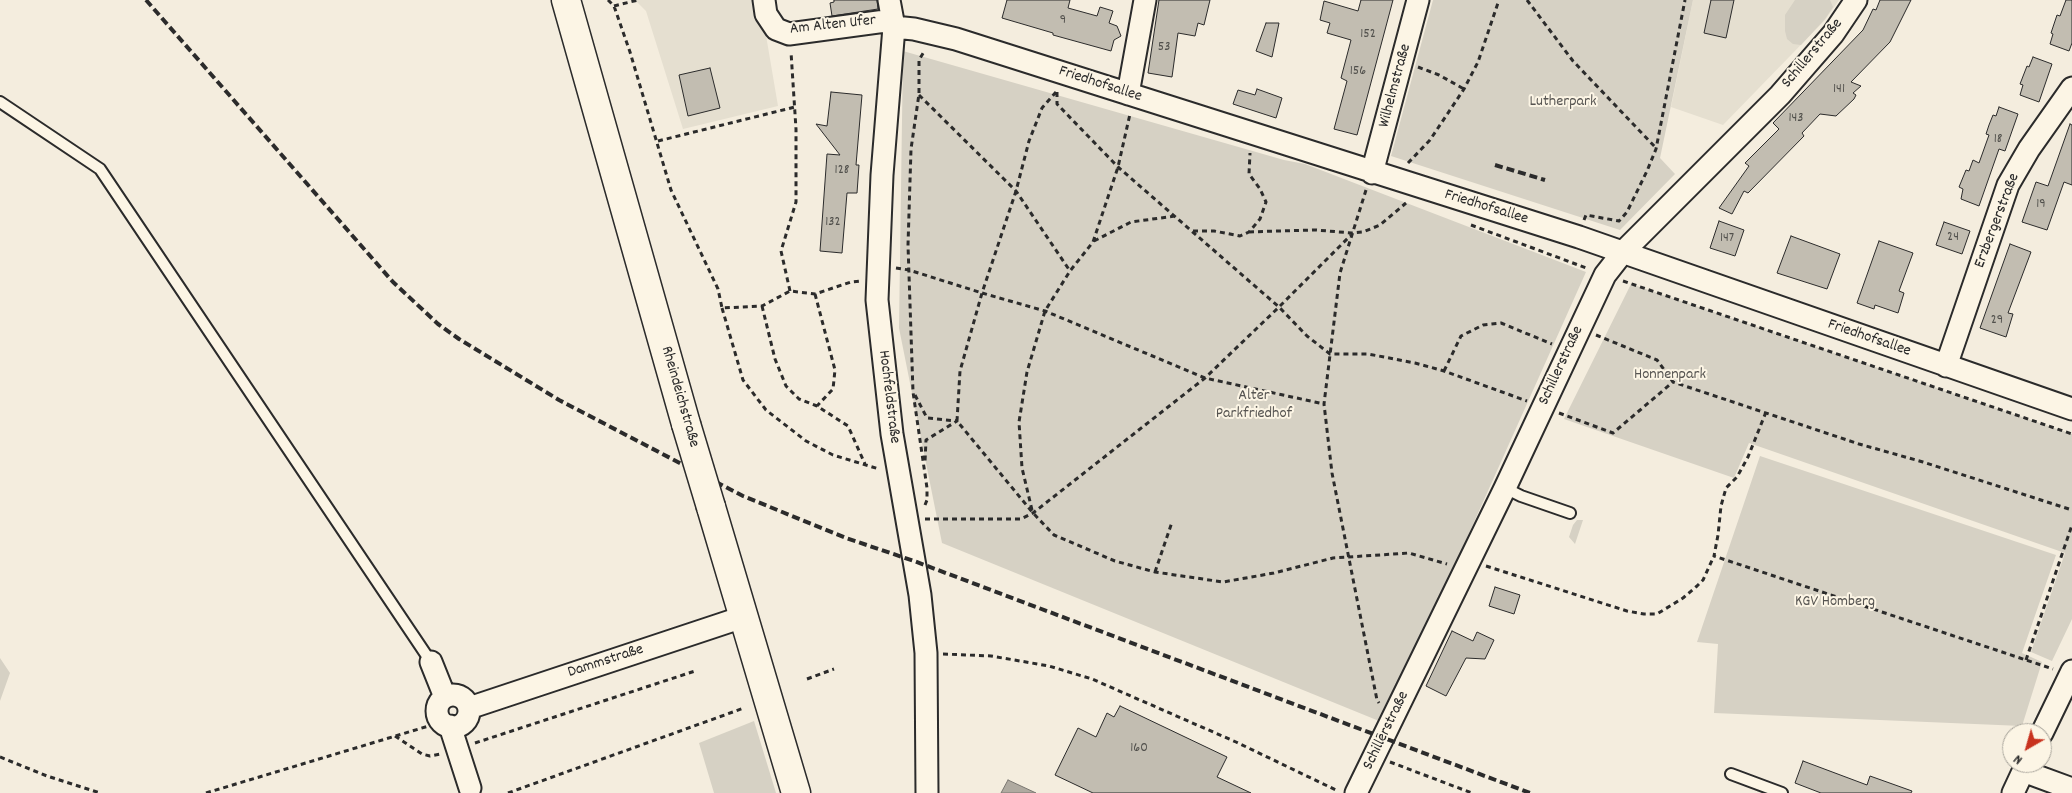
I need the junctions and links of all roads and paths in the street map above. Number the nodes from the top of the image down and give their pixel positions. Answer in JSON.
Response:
{"nodes":[{"id":1,"x":566,"y":0,"type":"edge"},
{"id":2,"x":608,"y":0,"type":"edge"},
{"id":3,"x":638,"y":0,"type":"edge"},
{"id":4,"x":764,"y":0,"type":"edge"},
{"id":5,"x":1145,"y":0,"type":"edge"},
{"id":6,"x":1418,"y":0,"type":"edge"},
{"id":7,"x":1499,"y":0,"type":"edge"},
{"id":8,"x":1527,"y":0,"type":"edge"},
{"id":9,"x":1685,"y":0,"type":"edge"},
{"id":10,"x":1856,"y":0,"type":"edge"},
{"id":11,"x":614,"y":6,"type":"junction"},
{"id":12,"x":892,"y":16,"type":"edge"},
{"id":13,"x":789,"y":34,"type":"junction"},
{"id":14,"x":1402,"y":63,"type":"junction"},
{"id":15,"x":2072,"y":88,"type":"edge"},
{"id":16,"x":1464,"y":90,"type":"junction"},
{"id":17,"x":1128,"y":94,"type":"junction"},
{"id":18,"x":0,"y":102,"type":"edge"},
{"id":19,"x":795,"y":107,"type":"junction"},
{"id":20,"x":658,"y":141,"type":"junction"},
{"id":21,"x":1656,"y":149,"type":"junction"},
{"id":22,"x":1250,"y":153,"type":"dead end"},
{"id":23,"x":1118,"y":167,"type":"junction"},
{"id":24,"x":1372,"y":173,"type":"junction"},
{"id":25,"x":1393,"y":179,"type":"junction"},
{"id":26,"x":1016,"y":191,"type":"junction"},
{"id":27,"x":1409,"y":200,"type":"dead end"},
{"id":28,"x":1175,"y":216,"type":"junction"},
{"id":29,"x":1192,"y":231,"type":"junction"},
{"id":30,"x":1249,"y":232,"type":"junction"},
{"id":31,"x":1352,"y":233,"type":"junction"},
{"id":32,"x":1579,"y":237,"type":"junction"},
{"id":33,"x":1093,"y":242,"type":"junction"},
{"id":34,"x":1623,"y":252,"type":"junction"},
{"id":35,"x":908,"y":270,"type":"junction"},
{"id":36,"x":1070,"y":271,"type":"junction"},
{"id":37,"x":878,"y":273,"type":"junction"},
{"id":38,"x":1605,"y":275,"type":"junction"},
{"id":39,"x":790,"y":290,"type":"junction"},
{"id":40,"x":982,"y":293,"type":"junction"},
{"id":41,"x":815,"y":294,"type":"junction"},
{"id":42,"x":762,"y":306,"type":"junction"},
{"id":43,"x":1279,"y":307,"type":"junction"},
{"id":44,"x":722,"y":308,"type":"junction"},
{"id":45,"x":1045,"y":311,"type":"junction"},
{"id":46,"x":1579,"y":328,"type":"junction"},
{"id":47,"x":1568,"y":351,"type":"junction"},
{"id":48,"x":1330,"y":354,"type":"junction"},
{"id":49,"x":1946,"y":366,"type":"junction"},
{"id":50,"x":1444,"y":371,"type":"junction"},
{"id":51,"x":1205,"y":378,"type":"junction"},
{"id":52,"x":1673,"y":382,"type":"junction"},
{"id":53,"x":913,"y":392,"type":"junction"},
{"id":54,"x":1324,"y":404,"type":"junction"},
{"id":55,"x":816,"y":406,"type":"junction"},
{"id":56,"x":1542,"y":407,"type":"junction"},
{"id":57,"x":2072,"y":409,"type":"edge"},
{"id":58,"x":1766,"y":412,"type":"junction"},
{"id":59,"x":957,"y":420,"type":"junction"},
{"id":60,"x":2072,"y":434,"type":"edge"},
{"id":61,"x":924,"y":468,"type":"junction"},
{"id":62,"x":1505,"y":488,"type":"junction"},
{"id":63,"x":927,"y":500,"type":"dead end"},
{"id":64,"x":2072,"y":510,"type":"edge"},
{"id":65,"x":1033,"y":513,"type":"junction"},
{"id":66,"x":1570,"y":513,"type":"dead end"},
{"id":67,"x":918,"y":519,"type":"dead end"},
{"id":68,"x":1172,"y":522,"type":"dead end"},
{"id":69,"x":2072,"y":525,"type":"edge"},
{"id":70,"x":1350,"y":556,"type":"junction"},
{"id":71,"x":1714,"y":556,"type":"junction"},
{"id":72,"x":1468,"y":563,"type":"junction"},
{"id":73,"x":1155,"y":572,"type":"junction"},
{"id":74,"x":743,"y":617,"type":"junction"},
{"id":75,"x":926,"y":653,"type":"junction"},
{"id":76,"x":2026,"y":660,"type":"junction"},
{"id":77,"x":431,"y":662,"type":"joint"},
{"id":78,"x":834,"y":669,"type":"dead end"},
{"id":79,"x":2062,"y":669,"type":"edge"},
{"id":80,"x":695,"y":671,"type":"dead end"},
{"id":81,"x":807,"y":679,"type":"dead end"},
{"id":82,"x":445,"y":697,"type":"junction"},
{"id":83,"x":469,"y":708,"type":"junction"},
{"id":84,"x":744,"y":708,"type":"dead end"},
{"id":85,"x":1393,"y":720,"type":"junction"},
{"id":86,"x":441,"y":723,"type":"junction"},
{"id":87,"x":2045,"y":723,"type":"edge"},
{"id":88,"x":394,"y":736,"type":"junction"},
{"id":89,"x":457,"y":749,"type":"junction"},
{"id":90,"x":1374,"y":756,"type":"junction"},
{"id":91,"x":0,"y":758,"type":"edge"},
{"id":92,"x":2022,"y":773,"type":"edge"},
{"id":93,"x":2038,"y":773,"type":"edge"},
{"id":94,"x":1731,"y":774,"type":"dead end"},
{"id":95,"x":470,"y":788,"type":"dead end"},
{"id":96,"x":2072,"y":789,"type":"edge"},
{"id":97,"x":100,"y":793,"type":"edge"},
{"id":98,"x":206,"y":793,"type":"edge"},
{"id":99,"x":508,"y":793,"type":"edge"},
{"id":100,"x":796,"y":793,"type":"edge"},
{"id":101,"x":927,"y":793,"type":"edge"},
{"id":102,"x":1343,"y":793,"type":"edge"},
{"id":103,"x":1356,"y":793,"type":"edge"},
{"id":104,"x":1472,"y":793,"type":"edge"},
{"id":105,"x":1782,"y":793,"type":"edge"},
{"id":106,"x":2013,"y":793,"type":"edge"}],
"edges":[{"from":1,"to":74,"type":"main road","name":"Rheindeichstraße","bridge":true},
{"from":2,"to":11,"type":"path"},
{"from":3,"to":11,"type":"path"},
{"from":4,"to":13,"type":"street","name":"Am Alten Ufer"},
{"from":5,"to":17,"type":"street"},
{"from":6,"to":14,"type":"street","name":"Wilhelmstraße"},
{"from":7,"to":16,"type":"path"},
{"from":8,"to":21,"type":"path"},
{"from":9,"to":21,"type":"path"},
{"from":10,"to":34,"type":"street","name":"Schillerstraße"},
{"from":11,"to":20,"type":"path"},
{"from":12,"to":13,"type":"street","name":"Am Alten Ufer"},
{"from":12,"to":17,"type":"street","name":"Friedhofsallee"},
{"from":12,"to":37,"type":"street","name":"Hochfeldstraße"},
{"from":13,"to":19,"type":"path"},
{"from":14,"to":16,"type":"path"},
{"from":14,"to":24,"type":"street","name":"Wilhelmstraße"},
{"from":15,"to":49,"type":"street","name":"Erzbergerstraße"},
{"from":16,"to":25,"type":"path"},
{"from":17,"to":23,"type":"path"},
{"from":17,"to":24,"type":"street","name":"Friedhofsallee"},
{"from":18,"to":77,"type":"lane"},
{"from":19,"to":20,"type":"path"},
{"from":19,"to":39,"type":"path"},
{"from":20,"to":44,"type":"path"},
{"from":21,"to":32,"type":"path"},
{"from":22,"to":30,"type":"path"},
{"from":23,"to":26,"type":"path"},
{"from":23,"to":28,"type":"path"},
{"from":23,"to":33,"type":"path"},
{"from":24,"to":25,"type":"street","name":"Friedhofsallee"},
{"from":24,"to":31,"type":"path"},
{"from":25,"to":32,"type":"street","name":"Friedhofsallee"},
{"from":26,"to":35,"type":"path"},
{"from":26,"to":36,"type":"path"},
{"from":26,"to":40,"type":"path"},
{"from":27,"to":31,"type":"path"},
{"from":28,"to":29,"type":"path"},
{"from":28,"to":33,"type":"path"},
{"from":29,"to":30,"type":"path"},
{"from":29,"to":43,"type":"path"},
{"from":30,"to":31,"type":"path"},
{"from":31,"to":43,"type":"path"},
{"from":31,"to":48,"type":"path"},
{"from":32,"to":34,"type":"street","name":"Friedhofsallee"},
{"from":33,"to":36,"type":"path"},
{"from":34,"to":38,"type":"street","name":"Schillerstraße"},
{"from":34,"to":49,"type":"street","name":"Friedhofsallee"},
{"from":35,"to":37,"type":"path"},
{"from":35,"to":40,"type":"path"},
{"from":35,"to":53,"type":"path"},
{"from":36,"to":45,"type":"path"},
{"from":37,"to":41,"type":"path"},
{"from":37,"to":75,"type":"street","name":"Hochfeldstraße"},
{"from":38,"to":46,"type":"street","name":"Schillerstraße"},
{"from":38,"to":60,"type":"path"},
{"from":39,"to":41,"type":"path"},
{"from":39,"to":42,"type":"path"},
{"from":40,"to":45,"type":"path"},
{"from":40,"to":59,"type":"path"},
{"from":41,"to":55,"type":"path"},
{"from":42,"to":44,"type":"path"},
{"from":42,"to":55,"type":"path"},
{"from":43,"to":48,"type":"path"},
{"from":43,"to":51,"type":"path"},
{"from":44,"to":55,"type":"path"},
{"from":45,"to":51,"type":"path"},
{"from":45,"to":65,"type":"path"},
{"from":46,"to":47,"type":"street","name":"Schillerstraße"},
{"from":46,"to":52,"type":"path"},
{"from":47,"to":50,"type":"path"},
{"from":47,"to":56,"type":"street","name":"Schillerstraße"},
{"from":48,"to":50,"type":"path"},
{"from":48,"to":54,"type":"path"},
{"from":49,"to":57,"type":"street","name":"Friedhofsallee"},
{"from":50,"to":56,"type":"path"},
{"from":51,"to":54,"type":"path"},
{"from":51,"to":65,"type":"path"},
{"from":52,"to":56,"type":"path"},
{"from":52,"to":58,"type":"path"},
{"from":53,"to":59,"type":"path"},
{"from":53,"to":61,"type":"path"},
{"from":54,"to":70,"type":"path"},
{"from":56,"to":62,"type":"street","name":"Schillerstraße"},
{"from":58,"to":64,"type":"path"},
{"from":58,"to":71,"type":"path"},
{"from":59,"to":61,"type":"path"},
{"from":59,"to":65,"type":"path"},
{"from":61,"to":63,"type":"path"},
{"from":62,"to":66,"type":"lane"},
{"from":62,"to":72,"type":"street","name":"Schillerstraße"},
{"from":65,"to":67,"type":"path"},
{"from":65,"to":73,"type":"path"},
{"from":68,"to":73,"type":"path"},
{"from":69,"to":76,"type":"path"},
{"from":70,"to":72,"type":"path"},
{"from":70,"to":73,"type":"path"},
{"from":70,"to":85,"type":"path"},
{"from":71,"to":72,"type":"path"},
{"from":71,"to":76,"type":"path"},
{"from":72,"to":85,"type":"street","name":"Schillerstraße"},
{"from":74,"to":83,"type":"street","name":"Dammstraße"},
{"from":74,"to":100,"type":"main road","name":"Rheindeichstraße"},
{"from":75,"to":101,"type":"street","name":"Hochfeldstraße"},
{"from":75,"to":102,"type":"path"},
{"from":76,"to":79,"type":"path"},
{"from":77,"to":82,"type":"street"},
{"from":78,"to":81,"type":"path"},
{"from":79,"to":87,"type":"street"},
{"from":80,"to":89,"type":"path"},
{"from":82,"to":83,"type":"street"},
{"from":82,"to":86,"type":"street"},
{"from":83,"to":86,"type":"street"},
{"from":84,"to":99,"type":"path"},
{"from":85,"to":90,"type":"street","name":"Schillerstraße"},
{"from":86,"to":88,"type":"path"},
{"from":86,"to":89,"type":"street"},
{"from":88,"to":89,"type":"path"},
{"from":88,"to":98,"type":"path"},
{"from":89,"to":95,"type":"street"},
{"from":90,"to":103,"type":"street","name":"Schillerstraße"},
{"from":90,"to":104,"type":"path"},
{"from":91,"to":97,"type":"path"},
{"from":92,"to":106,"type":"street"},
{"from":93,"to":96,"type":"street"},
{"from":94,"to":105,"type":"lane"}]}
